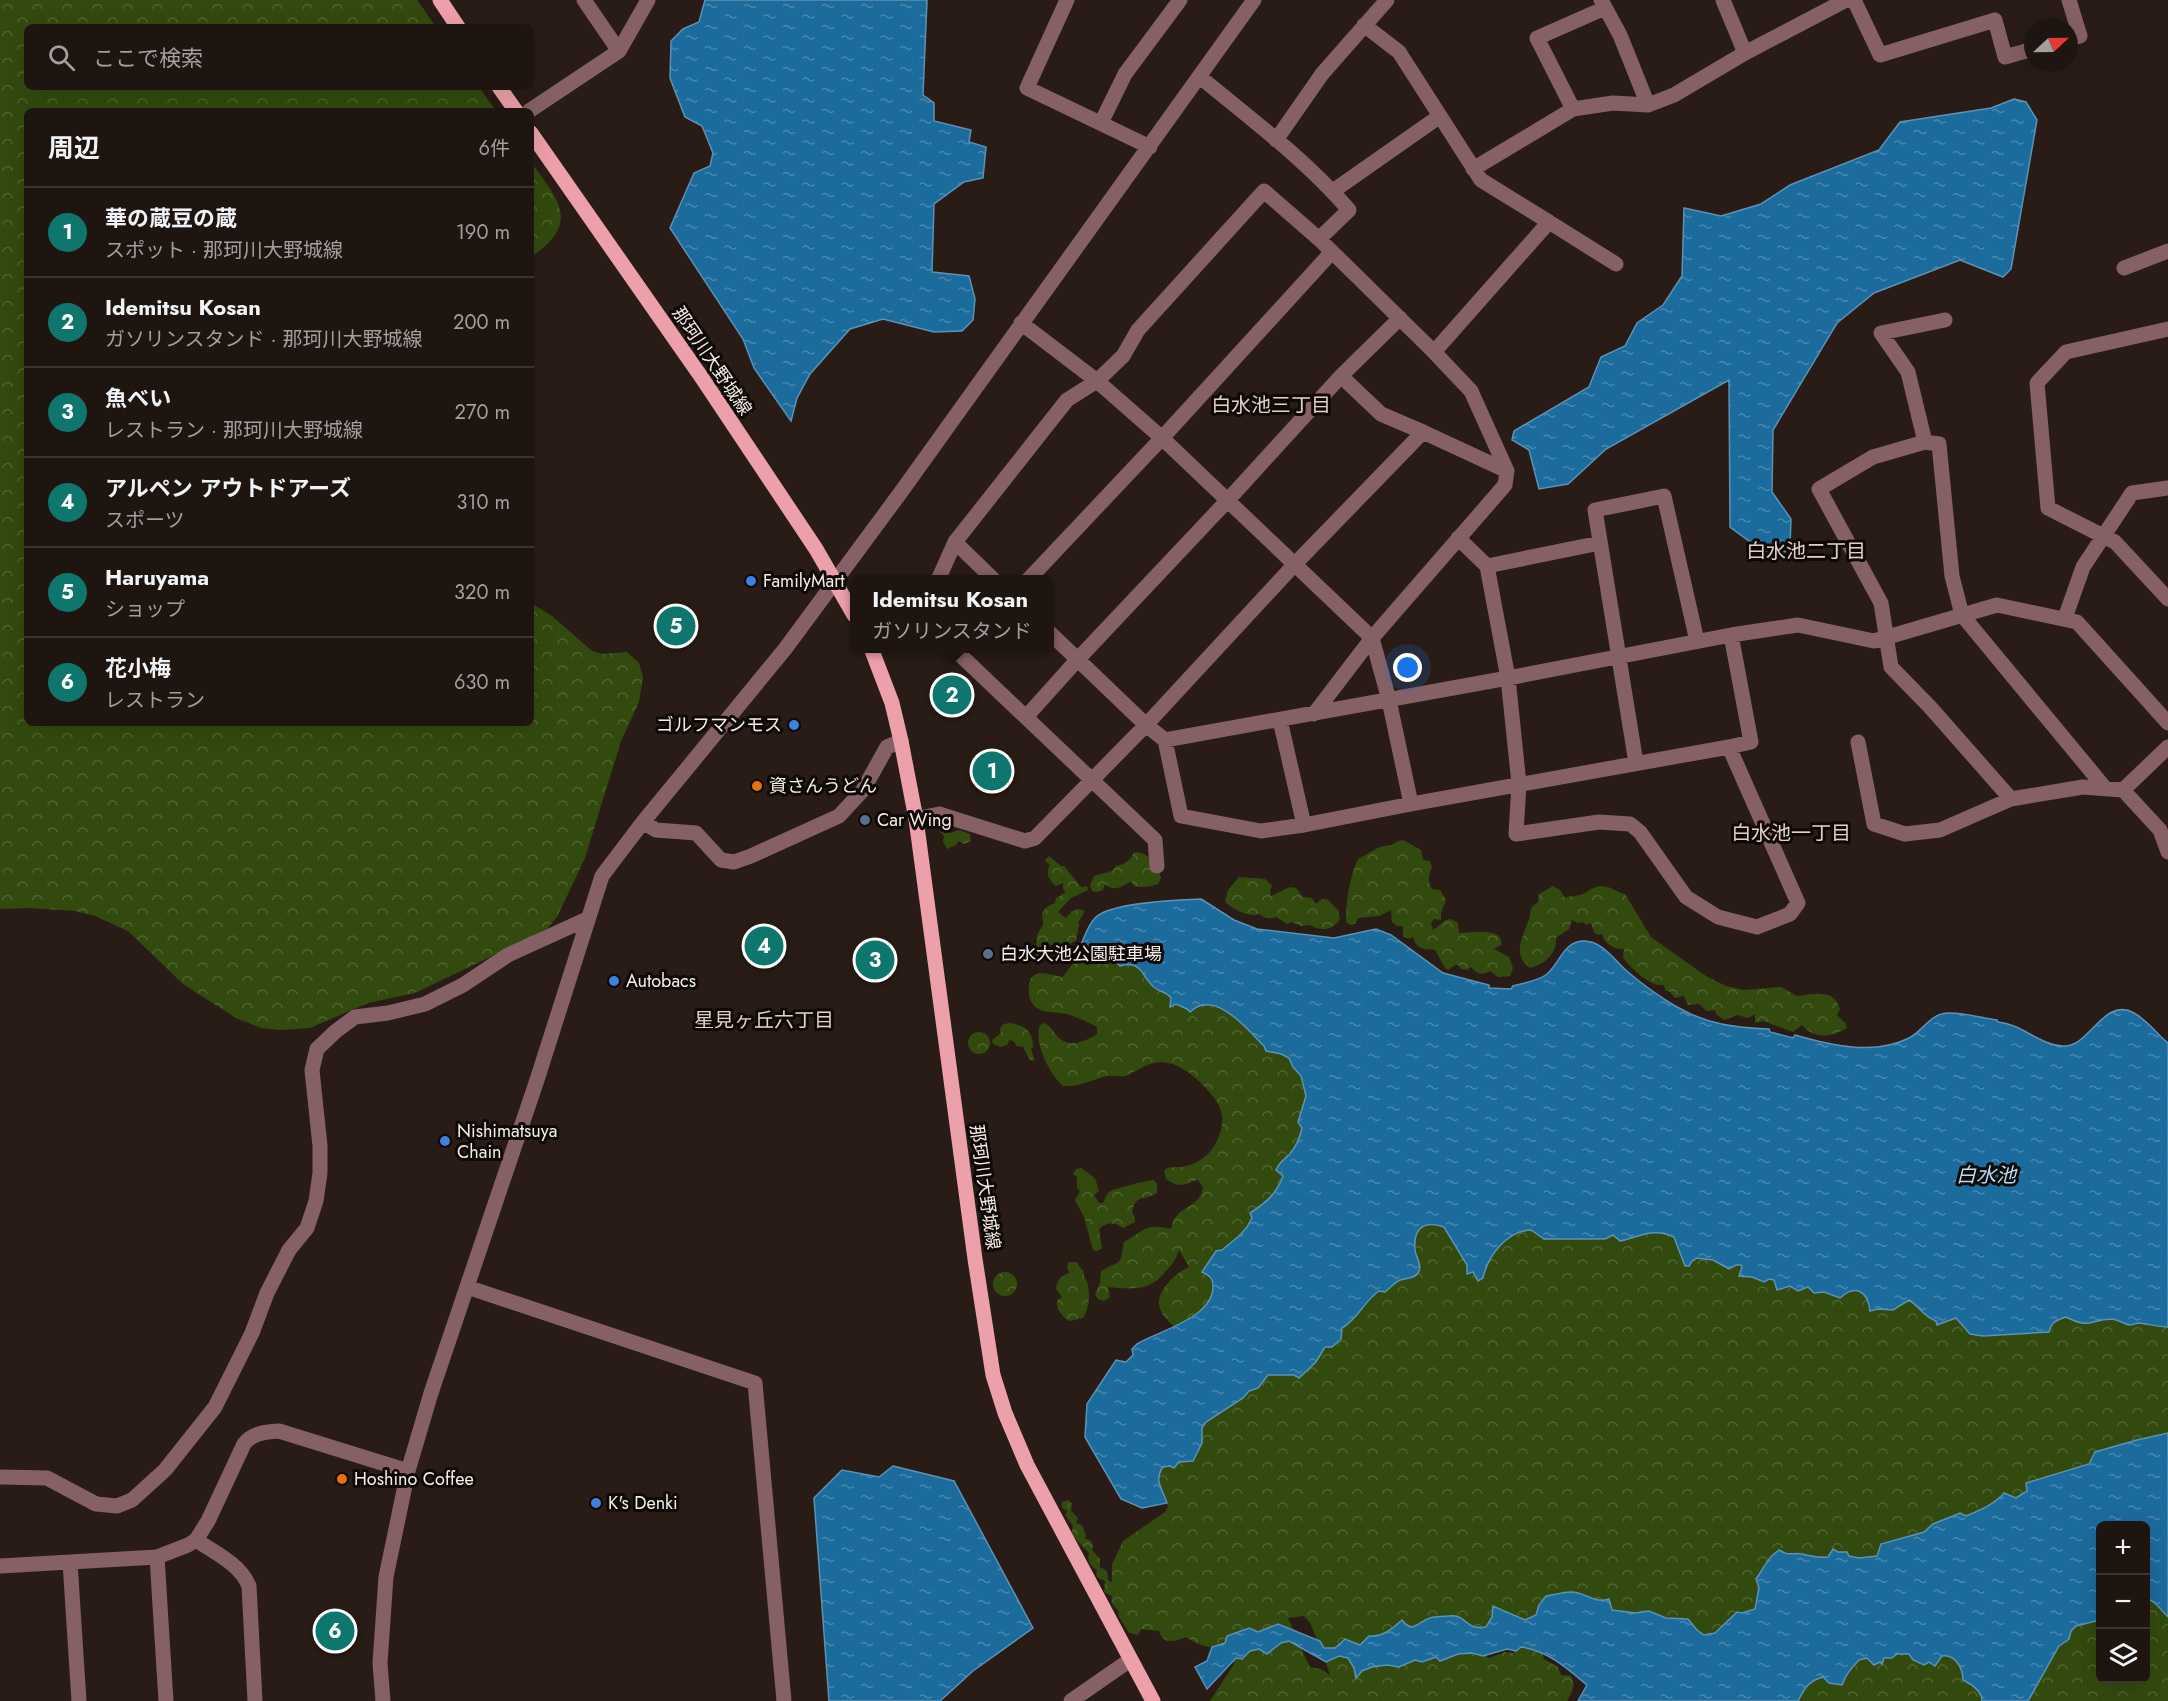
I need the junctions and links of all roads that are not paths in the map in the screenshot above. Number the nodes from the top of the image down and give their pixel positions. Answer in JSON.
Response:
{"nodes":[{"id":1,"x":440,"y":0,"type":"edge"},
{"id":2,"x":584,"y":0,"type":"edge"},
{"id":3,"x":648,"y":0,"type":"edge"},
{"id":4,"x":1067,"y":0,"type":"edge"},
{"id":5,"x":1180,"y":0,"type":"edge"},
{"id":6,"x":1254,"y":0,"type":"edge"},
{"id":7,"x":1387,"y":0,"type":"edge"},
{"id":8,"x":1723,"y":0,"type":"edge"},
{"id":9,"x":1846,"y":0,"type":"edge"},
{"id":10,"x":1854,"y":0,"type":"edge"},
{"id":11,"x":2069,"y":0,"type":"edge"},
{"id":12,"x":1603,"y":4,"type":"edge"},
{"id":13,"x":2074,"y":18,"type":"edge"},
{"id":14,"x":456,"y":24,"type":"edge"},
{"id":15,"x":1364,"y":25,"type":"junction"},
{"id":16,"x":619,"y":51,"type":"junction"},
{"id":17,"x":2024,"y":52,"type":"edge"},
{"id":18,"x":1745,"y":53,"type":"junction"},
{"id":19,"x":1200,"y":77,"type":"junction"},
{"id":20,"x":501,"y":90,"type":"edge"},
{"id":21,"x":1648,"y":105,"type":"junction"},
{"id":22,"x":514,"y":108,"type":"edge"},
{"id":23,"x":534,"y":108,"type":"edge"},
{"id":24,"x":1573,"y":109,"type":"junction"},
{"id":25,"x":1440,"y":116,"type":"junction"},
{"id":26,"x":1101,"y":123,"type":"junction"},
{"id":27,"x":534,"y":137,"type":"edge"},
{"id":28,"x":1276,"y":140,"type":"junction"},
{"id":29,"x":1150,"y":147,"type":"junction"},
{"id":30,"x":1473,"y":169,"type":"junction"},
{"id":31,"x":1332,"y":191,"type":"junction"},
{"id":32,"x":1549,"y":222,"type":"junction"},
{"id":33,"x":1319,"y":239,"type":"junction"},
{"id":34,"x":2168,"y":251,"type":"edge"},
{"id":35,"x":1331,"y":253,"type":"junction"},
{"id":36,"x":1616,"y":264,"type":"dead end"},
{"id":37,"x":2124,"y":268,"type":"dead end"},
{"id":38,"x":1400,"y":318,"type":"junction"},
{"id":39,"x":1945,"y":320,"type":"dead end"},
{"id":40,"x":1021,"y":323,"type":"junction"},
{"id":41,"x":2168,"y":329,"type":"edge"},
{"id":42,"x":1434,"y":352,"type":"junction"},
{"id":43,"x":1341,"y":376,"type":"junction"},
{"id":44,"x":1097,"y":381,"type":"junction"},
{"id":45,"x":1423,"y":432,"type":"junction"},
{"id":46,"x":1162,"y":438,"type":"junction"},
{"id":47,"x":1925,"y":442,"type":"junction"},
{"id":48,"x":1507,"y":471,"type":"junction"},
{"id":49,"x":2168,"y":488,"type":"edge"},
{"id":50,"x":1228,"y":500,"type":"junction"},
{"id":51,"x":2104,"y":535,"type":"junction"},
{"id":52,"x":1458,"y":538,"type":"junction"},
{"id":53,"x":955,"y":542,"type":"junction"},
{"id":54,"x":1600,"y":543,"type":"junction"},
{"id":55,"x":1294,"y":565,"type":"junction"},
{"id":56,"x":1487,"y":566,"type":"junction"},
{"id":57,"x":940,"y":575,"type":"edge"},
{"id":58,"x":990,"y":575,"type":"edge"},
{"id":59,"x":1032,"y":575,"type":"edge"},
{"id":60,"x":834,"y":582,"type":"junction"},
{"id":61,"x":2168,"y":599,"type":"edge"},
{"id":62,"x":850,"y":607,"type":"edge"},
{"id":63,"x":1962,"y":615,"type":"junction"},
{"id":64,"x":2066,"y":618,"type":"junction"},
{"id":65,"x":1731,"y":634,"type":"junction"},
{"id":66,"x":1054,"y":637,"type":"edge"},
{"id":67,"x":1886,"y":637,"type":"junction"},
{"id":68,"x":1372,"y":638,"type":"junction"},
{"id":69,"x":1697,"y":641,"type":"junction"},
{"id":70,"x":873,"y":653,"type":"edge"},
{"id":71,"x":958,"y":653,"type":"edge"},
{"id":72,"x":1617,"y":657,"type":"junction"},
{"id":73,"x":1077,"y":659,"type":"junction"},
{"id":74,"x":1508,"y":678,"type":"junction"},
{"id":75,"x":1389,"y":700,"type":"junction"},
{"id":76,"x":1314,"y":714,"type":"junction"},
{"id":77,"x":1026,"y":717,"type":"junction"},
{"id":78,"x":1280,"y":720,"type":"junction"},
{"id":79,"x":2168,"y":723,"type":"edge"},
{"id":80,"x":1146,"y":725,"type":"junction"},
{"id":81,"x":1165,"y":740,"type":"junction"},
{"id":82,"x":901,"y":741,"type":"junction"},
{"id":83,"x":1858,"y":742,"type":"dead end"},
{"id":84,"x":1730,"y":747,"type":"junction"},
{"id":85,"x":2168,"y":747,"type":"edge"},
{"id":86,"x":1636,"y":763,"type":"junction"},
{"id":87,"x":1092,"y":780,"type":"junction"},
{"id":88,"x":1519,"y":784,"type":"junction"},
{"id":89,"x":2105,"y":788,"type":"junction"},
{"id":90,"x":2123,"y":790,"type":"junction"},
{"id":91,"x":2011,"y":799,"type":"junction"},
{"id":92,"x":1411,"y":804,"type":"junction"},
{"id":93,"x":916,"y":819,"type":"junction"},
{"id":94,"x":643,"y":822,"type":"junction"},
{"id":95,"x":1304,"y":825,"type":"junction"},
{"id":96,"x":2168,"y":852,"type":"edge"},
{"id":97,"x":1157,"y":866,"type":"dead end"},
{"id":98,"x":587,"y":919,"type":"junction"},
{"id":99,"x":466,"y":1287,"type":"junction"},
{"id":100,"x":408,"y":1471,"type":"junction"},
{"id":101,"x":0,"y":1477,"type":"edge"},
{"id":102,"x":196,"y":1540,"type":"junction"},
{"id":103,"x":157,"y":1557,"type":"junction"},
{"id":104,"x":70,"y":1562,"type":"junction"},
{"id":105,"x":0,"y":1566,"type":"edge"},
{"id":106,"x":1130,"y":1660,"type":"junction"},
{"id":107,"x":79,"y":1701,"type":"edge"},
{"id":108,"x":166,"y":1701,"type":"edge"},
{"id":109,"x":255,"y":1701,"type":"edge"},
{"id":110,"x":383,"y":1701,"type":"edge"},
{"id":111,"x":784,"y":1701,"type":"edge"},
{"id":112,"x":1071,"y":1701,"type":"edge"},
{"id":113,"x":1153,"y":1701,"type":"edge"}],
"edges":[{"from":1,"to":14,"type":"main road"},
{"from":2,"to":16,"type":"street"},
{"from":3,"to":16,"type":"street"},
{"from":4,"to":26,"type":"street"},
{"from":5,"to":26,"type":"street"},
{"from":6,"to":19,"type":"street"},
{"from":7,"to":15,"type":"street"},
{"from":8,"to":18,"type":"street"},
{"from":9,"to":18,"type":"street"},
{"from":10,"to":17,"type":"street"},
{"from":11,"to":13,"type":"street"},
{"from":12,"to":21,"type":"street"},
{"from":12,"to":24,"type":"street"},
{"from":15,"to":25,"type":"street"},
{"from":15,"to":28,"type":"street"},
{"from":16,"to":23,"type":"street"},
{"from":18,"to":21,"type":"street"},
{"from":19,"to":28,"type":"street"},
{"from":19,"to":29,"type":"street"},
{"from":20,"to":22,"type":"main road"},
{"from":21,"to":24,"type":"street"},
{"from":24,"to":30,"type":"street"},
{"from":25,"to":30,"type":"street"},
{"from":25,"to":31,"type":"street"},
{"from":26,"to":29,"type":"street"},
{"from":27,"to":60,"type":"main road","name":"那珂川大野城線"},
{"from":28,"to":31,"type":"street"},
{"from":29,"to":40,"type":"street"},
{"from":30,"to":32,"type":"street"},
{"from":31,"to":33,"type":"street"},
{"from":32,"to":36,"type":"street"},
{"from":32,"to":42,"type":"street"},
{"from":33,"to":35,"type":"street"},
{"from":33,"to":44,"type":"street"},
{"from":34,"to":37,"type":"street"},
{"from":35,"to":38,"type":"street"},
{"from":35,"to":46,"type":"street"},
{"from":38,"to":42,"type":"street"},
{"from":38,"to":43,"type":"street"},
{"from":39,"to":47,"type":"street"},
{"from":40,"to":44,"type":"street"},
{"from":40,"to":60,"type":"street"},
{"from":41,"to":51,"type":"street"},
{"from":42,"to":48,"type":"street"},
{"from":43,"to":45,"type":"street"},
{"from":43,"to":50,"type":"street"},
{"from":44,"to":46,"type":"street"},
{"from":44,"to":53,"type":"street"},
{"from":45,"to":48,"type":"street"},
{"from":45,"to":55,"type":"street"},
{"from":46,"to":50,"type":"street"},
{"from":46,"to":59,"type":"street"},
{"from":47,"to":63,"type":"street"},
{"from":47,"to":67,"type":"street"},
{"from":48,"to":52,"type":"street"},
{"from":49,"to":51,"type":"street"},
{"from":50,"to":55,"type":"street"},
{"from":50,"to":73,"type":"street"},
{"from":51,"to":61,"type":"street"},
{"from":51,"to":64,"type":"street"},
{"from":52,"to":56,"type":"street"},
{"from":52,"to":68,"type":"street"},
{"from":53,"to":57,"type":"street"},
{"from":53,"to":58,"type":"street"},
{"from":54,"to":56,"type":"street"},
{"from":54,"to":69,"type":"street"},
{"from":54,"to":72,"type":"street"},
{"from":55,"to":68,"type":"street"},
{"from":55,"to":80,"type":"street"},
{"from":56,"to":74,"type":"street"},
{"from":60,"to":62,"type":"main road","name":"那珂川大野城線"},
{"from":60,"to":94,"type":"street"},
{"from":63,"to":64,"type":"street"},
{"from":63,"to":67,"type":"street"},
{"from":63,"to":89,"type":"street"},
{"from":64,"to":79,"type":"street"},
{"from":65,"to":67,"type":"street"},
{"from":65,"to":69,"type":"street"},
{"from":65,"to":84,"type":"street"},
{"from":66,"to":73,"type":"street"},
{"from":67,"to":91,"type":"street"},
{"from":68,"to":75,"type":"street"},
{"from":68,"to":76,"type":"street"},
{"from":69,"to":72,"type":"street"},
{"from":70,"to":82,"type":"main road","name":"那珂川大野城線"},
{"from":71,"to":77,"type":"street"},
{"from":72,"to":74,"type":"street"},
{"from":72,"to":86,"type":"street"},
{"from":73,"to":77,"type":"street"},
{"from":73,"to":80,"type":"street"},
{"from":74,"to":75,"type":"street"},
{"from":74,"to":88,"type":"street"},
{"from":75,"to":76,"type":"street"},
{"from":75,"to":92,"type":"street"},
{"from":76,"to":78,"type":"street"},
{"from":77,"to":87,"type":"street"},
{"from":78,"to":81,"type":"street"},
{"from":78,"to":95,"type":"street"},
{"from":80,"to":81,"type":"street"},
{"from":80,"to":87,"type":"street"},
{"from":81,"to":95,"type":"street"},
{"from":82,"to":93,"type":"main road","name":"那珂川大野城線"},
{"from":82,"to":94,"type":"street"},
{"from":83,"to":91,"type":"street"},
{"from":84,"to":86,"type":"street"},
{"from":84,"to":88,"type":"street"},
{"from":85,"to":90,"type":"street"},
{"from":86,"to":88,"type":"street"},
{"from":87,"to":93,"type":"street"},
{"from":87,"to":97,"type":"street"},
{"from":88,"to":92,"type":"street"},
{"from":89,"to":90,"type":"street"},
{"from":89,"to":91,"type":"street"},
{"from":90,"to":96,"type":"street"},
{"from":92,"to":95,"type":"street"},
{"from":93,"to":106,"type":"main road","name":"那珂川大野城線"},
{"from":94,"to":98,"type":"street"},
{"from":98,"to":99,"type":"street"},
{"from":98,"to":101,"type":"street"},
{"from":99,"to":100,"type":"street"},
{"from":99,"to":111,"type":"street"},
{"from":100,"to":102,"type":"street"},
{"from":100,"to":110,"type":"street"},
{"from":102,"to":103,"type":"street"},
{"from":102,"to":109,"type":"street"},
{"from":103,"to":104,"type":"street"},
{"from":103,"to":108,"type":"street"},
{"from":104,"to":105,"type":"street"},
{"from":104,"to":107,"type":"street"},
{"from":106,"to":112,"type":"street"},
{"from":106,"to":113,"type":"main road","name":"那珂川大野城線"}]}
